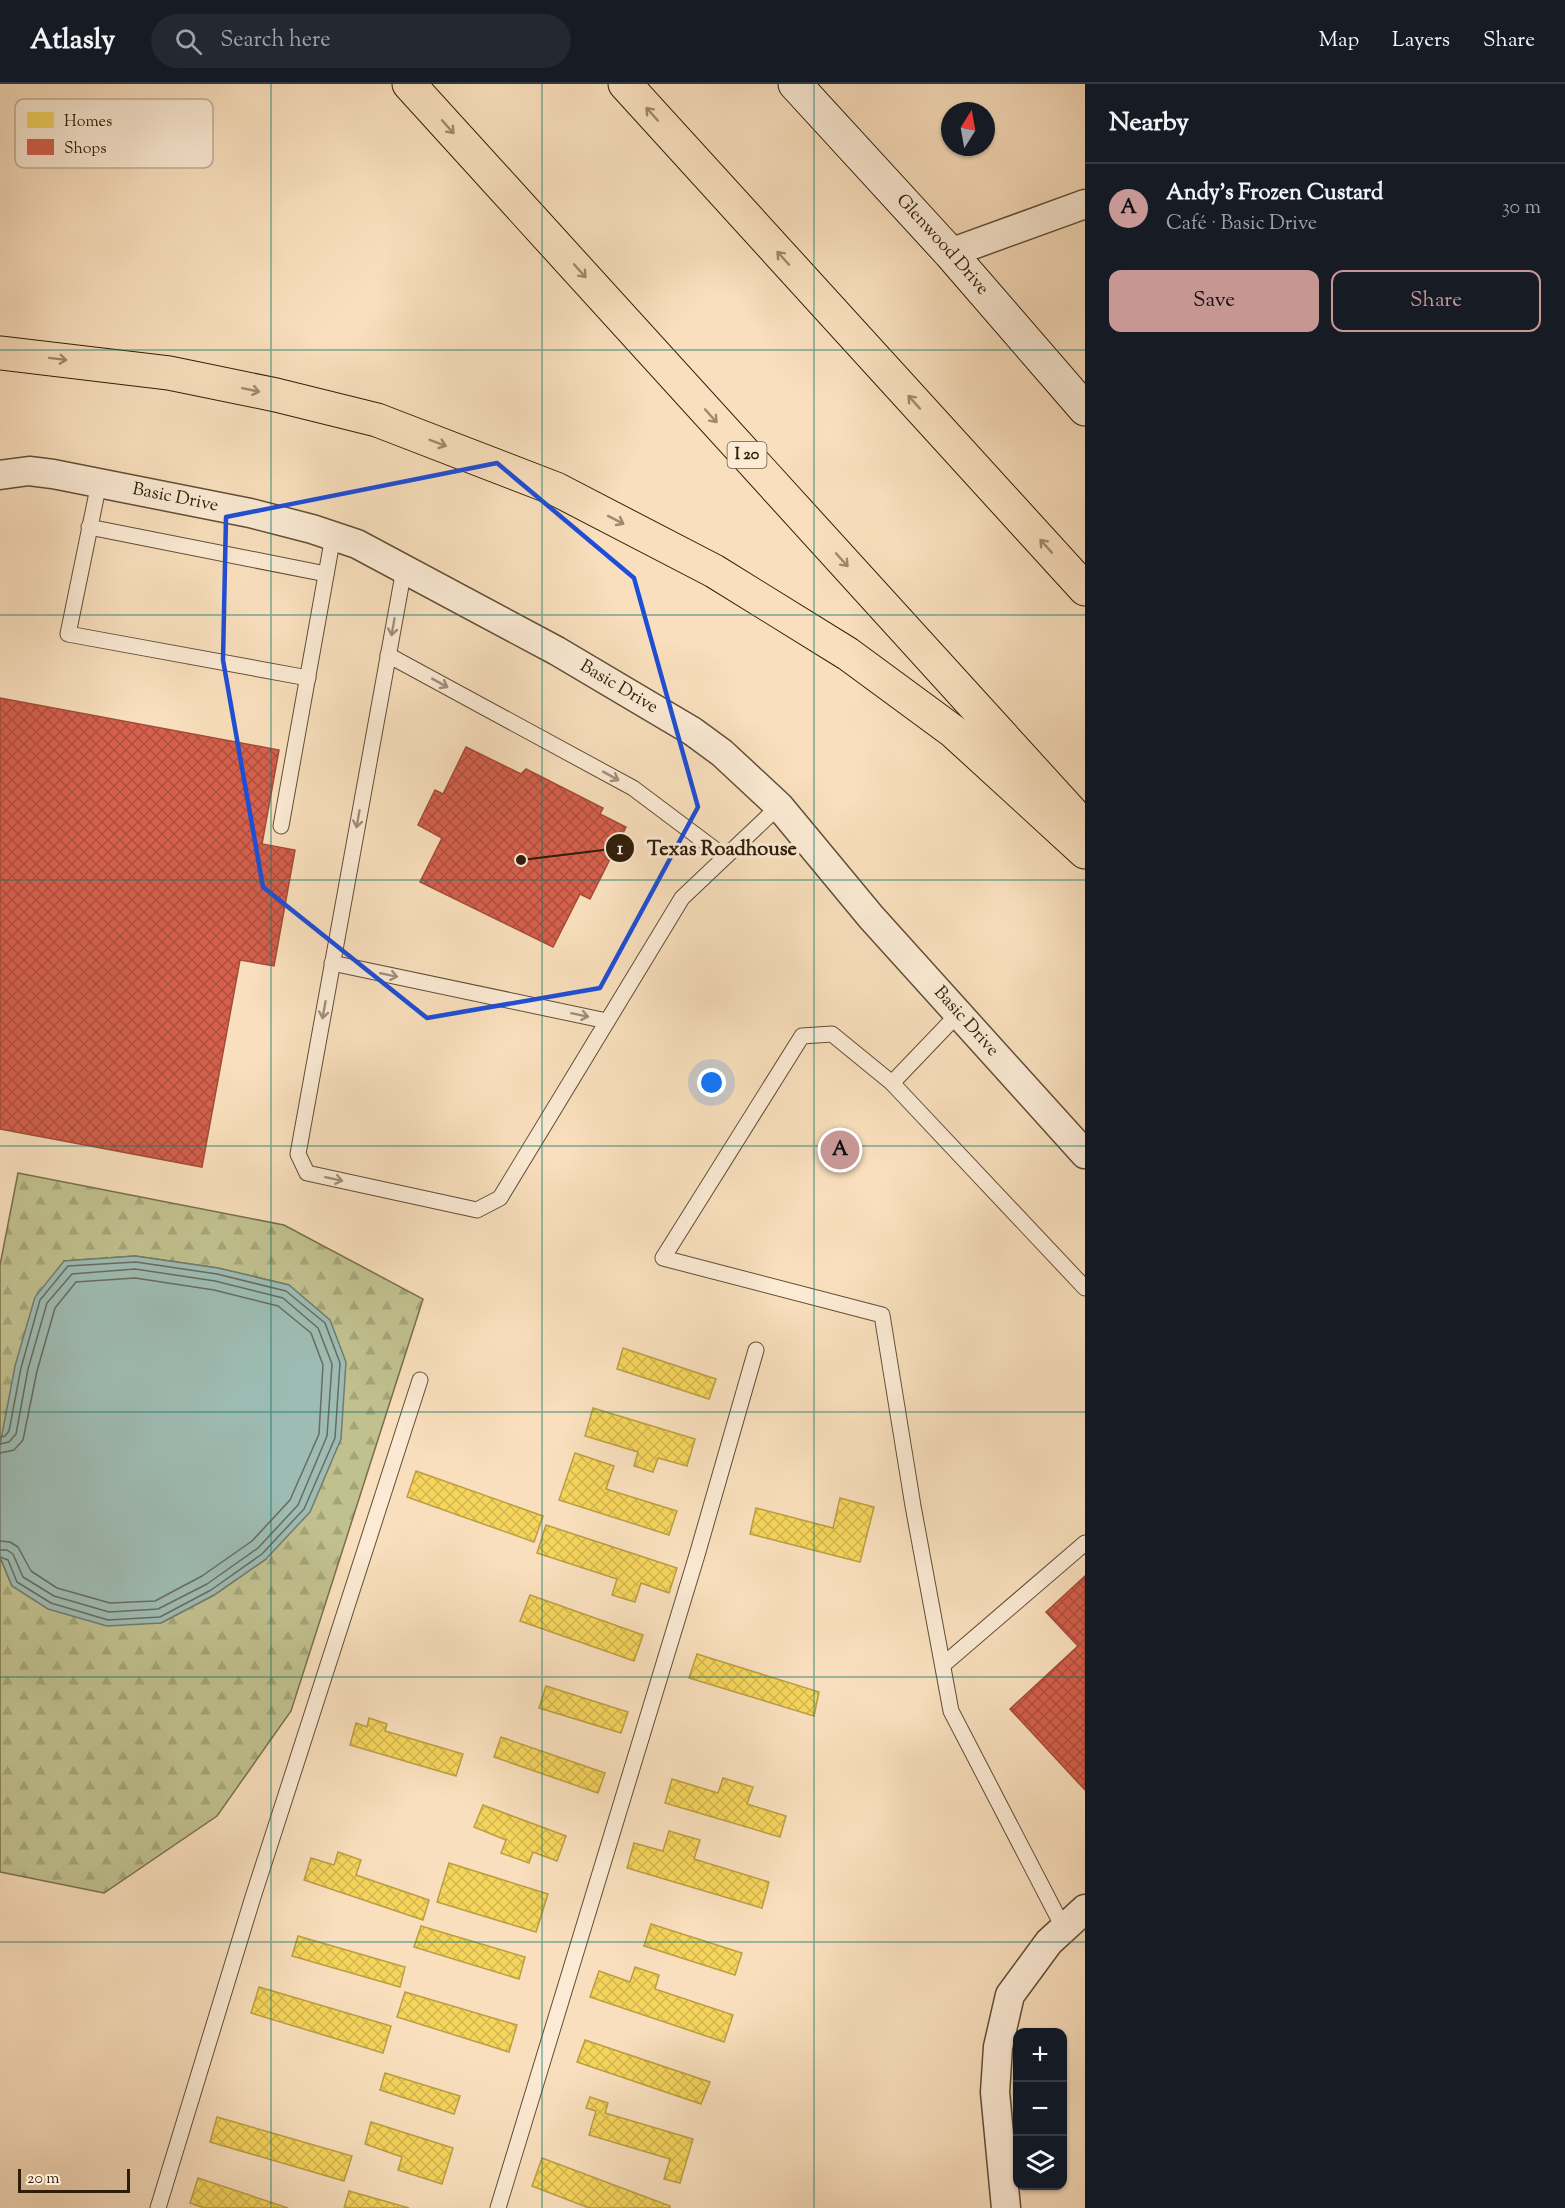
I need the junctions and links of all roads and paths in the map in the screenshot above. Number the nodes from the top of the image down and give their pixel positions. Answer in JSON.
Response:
{"nodes":[{"id":1,"x":409,"y":84,"type":"edge"},
{"id":2,"x":625,"y":84,"type":"edge"},
{"id":3,"x":795,"y":84,"type":"edge"},
{"id":4,"x":1085,"y":204,"type":"edge"},
{"id":5,"x":950,"y":253,"type":"junction"},
{"id":6,"x":0,"y":353,"type":"edge"},
{"id":7,"x":1085,"y":409,"type":"edge"},
{"id":8,"x":0,"y":475,"type":"edge"},
{"id":9,"x":99,"y":483,"type":"junction"},
{"id":10,"x":89,"y":527,"type":"junction"},
{"id":11,"x":333,"y":536,"type":"junction"},
{"id":12,"x":404,"y":569,"type":"junction"},
{"id":13,"x":326,"y":574,"type":"junction"},
{"id":14,"x":1085,"y":589,"type":"edge"},
{"id":15,"x":388,"y":655,"type":"junction"},
{"id":16,"x":308,"y":678,"type":"junction"},
{"id":17,"x":779,"y":806,"type":"junction"},
{"id":18,"x":280,"y":826,"type":"dead end"},
{"id":19,"x":1085,"y":826,"type":"edge"},
{"id":20,"x":1085,"y":852,"type":"edge"},
{"id":21,"x":725,"y":857,"type":"junction"},
{"id":22,"x":332,"y":963,"type":"junction"},
{"id":23,"x":958,"y":1014,"type":"junction"},
{"id":24,"x":607,"y":1021,"type":"junction"},
{"id":25,"x":892,"y":1083,"type":"junction"},
{"id":26,"x":1085,"y":1154,"type":"edge"},
{"id":27,"x":1085,"y":1288,"type":"edge"},
{"id":28,"x":756,"y":1350,"type":"dead end"},
{"id":29,"x":420,"y":1380,"type":"dead end"},
{"id":30,"x":1085,"y":1543,"type":"edge"},
{"id":31,"x":943,"y":1665,"type":"junction"},
{"id":32,"x":1085,"y":1909,"type":"edge"},
{"id":33,"x":1064,"y":1929,"type":"junction"},
{"id":34,"x":158,"y":2208,"type":"edge"},
{"id":35,"x":498,"y":2208,"type":"edge"},
{"id":36,"x":1006,"y":2208,"type":"edge"}],
"edges":[{"from":1,"to":19,"type":"highway","number":"I 20","one_way":true},
{"from":14,"to":2,"type":"highway","one_way":true},
{"from":3,"to":5,"type":"street","name":"Glenwood Drive"},
{"from":4,"to":5,"type":"street"},
{"from":5,"to":7,"type":"street","name":"Glenwood Drive"},
{"from":6,"to":20,"type":"highway","one_way":true},
{"from":8,"to":9,"type":"street","name":"Basic Drive"},
{"from":9,"to":10,"type":"lane"},
{"from":9,"to":11,"type":"street","name":"Basic Drive"},
{"from":10,"to":13,"type":"lane"},
{"from":10,"to":16,"type":"lane"},
{"from":11,"to":12,"type":"street","name":"Basic Drive"},
{"from":11,"to":13,"type":"lane"},
{"from":12,"to":15,"type":"lane","one_way":true},
{"from":12,"to":17,"type":"street","name":"Basic Drive"},
{"from":13,"to":16,"type":"lane"},
{"from":15,"to":21,"type":"lane","one_way":true},
{"from":15,"to":22,"type":"lane","one_way":true},
{"from":16,"to":18,"type":"lane"},
{"from":17,"to":21,"type":"lane"},
{"from":17,"to":23,"type":"street","name":"Basic Drive"},
{"from":21,"to":24,"type":"lane"},
{"from":22,"to":24,"type":"lane","one_way":true},
{"from":22,"to":24,"type":"lane","one_way":true},
{"from":23,"to":25,"type":"lane"},
{"from":23,"to":26,"type":"street","name":"Basic Drive"},
{"from":25,"to":27,"type":"lane"},
{"from":25,"to":31,"type":"lane"},
{"from":28,"to":35,"type":"lane"},
{"from":29,"to":34,"type":"lane"},
{"from":30,"to":31,"type":"lane"},
{"from":31,"to":33,"type":"lane"},
{"from":32,"to":33,"type":"street"},
{"from":33,"to":36,"type":"street"}]}
